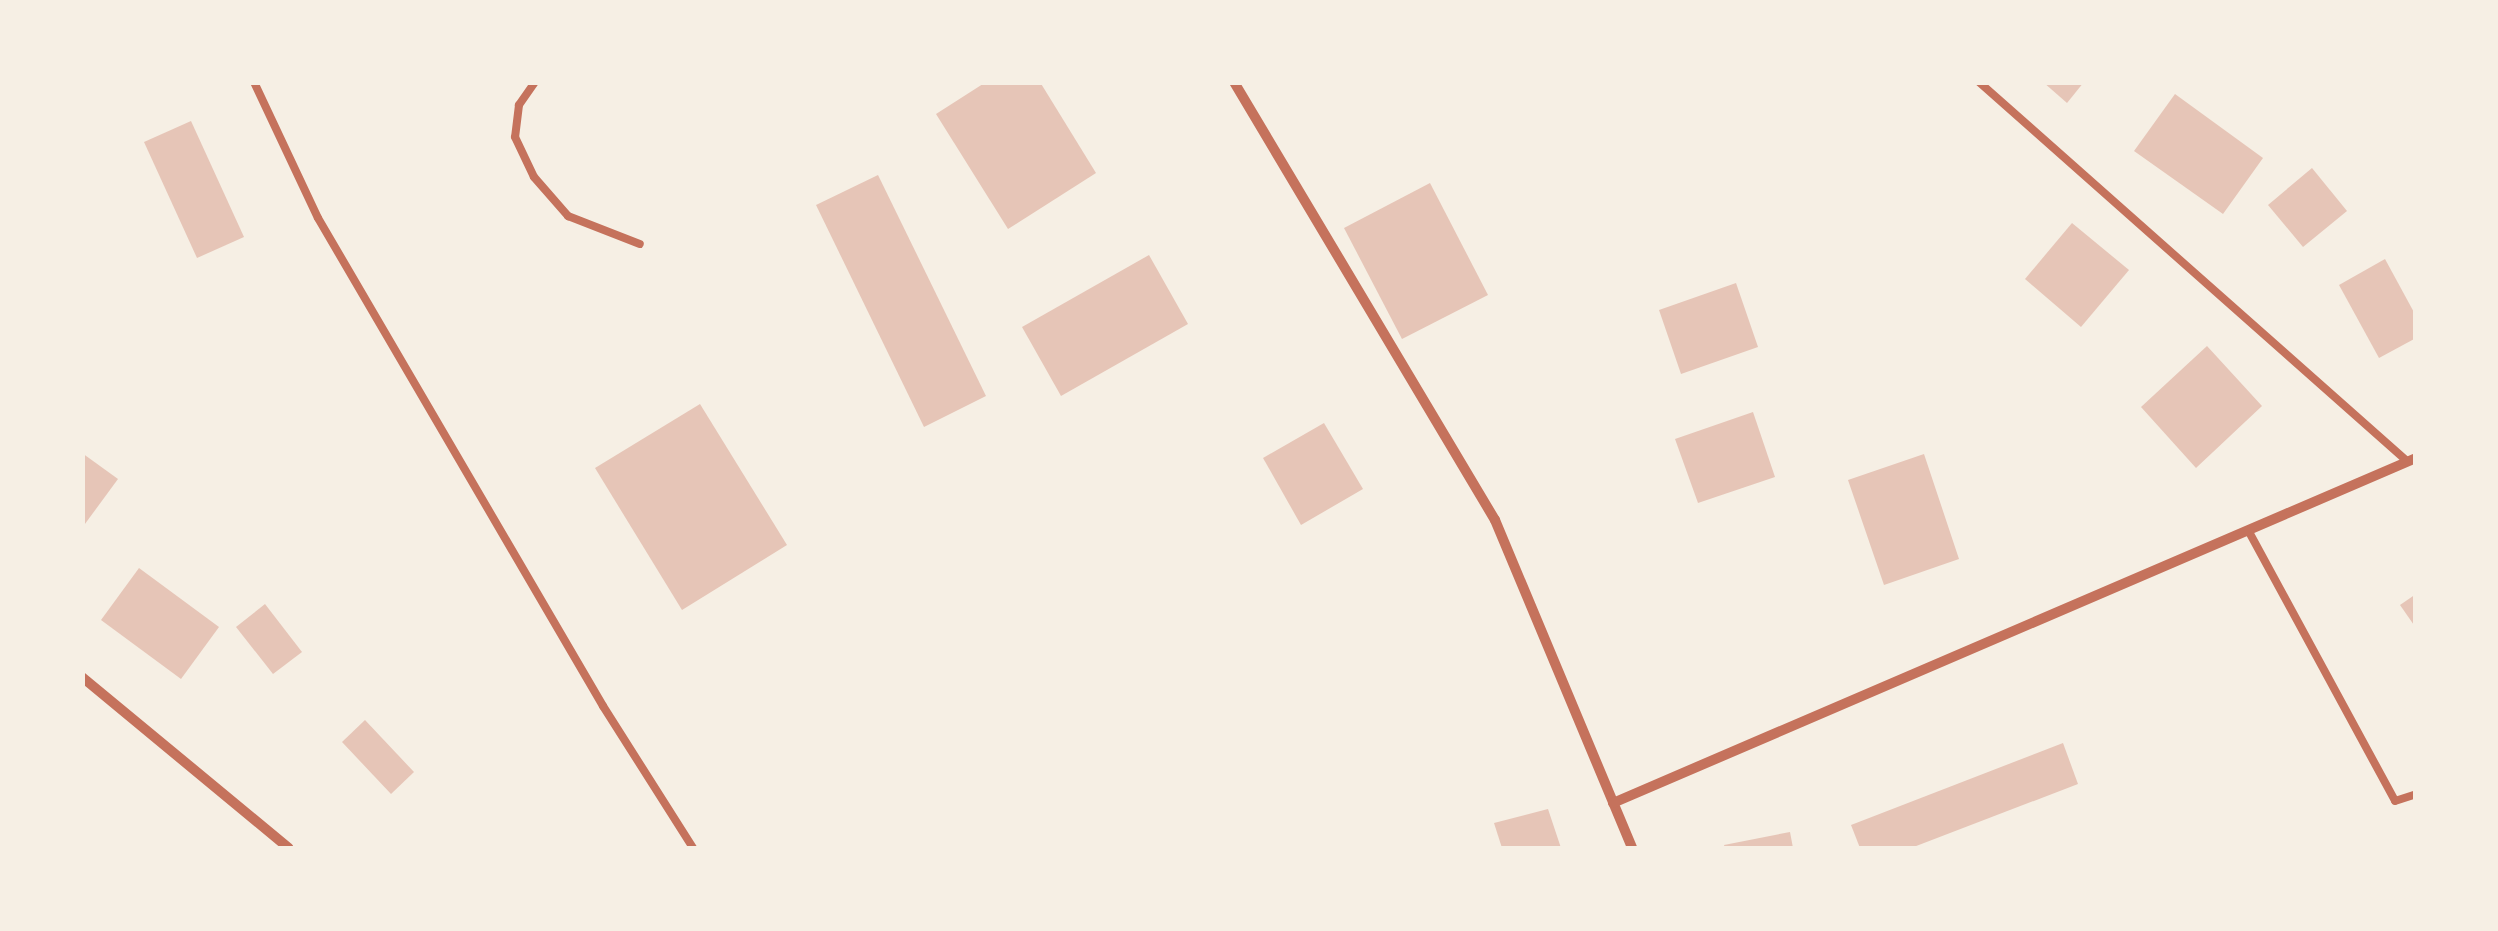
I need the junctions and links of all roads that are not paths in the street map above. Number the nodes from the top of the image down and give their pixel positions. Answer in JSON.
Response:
{"nodes":[{"id":1,"x":254,"y":82,"type":"edge"},
{"id":2,"x":535,"y":82,"type":"edge"},
{"id":3,"x":1234,"y":82,"type":"edge"},
{"id":4,"x":1978,"y":82,"type":"edge"},
{"id":5,"x":640,"y":244,"type":"dead end"},
{"id":6,"x":2411,"y":460,"type":"edge"},
{"id":7,"x":2248,"y":530,"type":"junction"},
{"id":8,"x":82,"y":677,"type":"edge"},
{"id":9,"x":2416,"y":794,"type":"edge"},
{"id":10,"x":1613,"y":803,"type":"junction"},
{"id":11,"x":289,"y":848,"type":"edge"},
{"id":12,"x":694,"y":848,"type":"edge"},
{"id":13,"x":1632,"y":848,"type":"edge"}],
"edges":[{"from":1,"to":12,"type":"lane"},
{"from":2,"to":5,"type":"lane"},
{"from":3,"to":10,"type":"street"},
{"from":4,"to":6,"type":"lane"},
{"from":6,"to":7,"type":"street"},
{"from":7,"to":9,"type":"lane"},
{"from":7,"to":10,"type":"street"},
{"from":8,"to":11,"type":"street"},
{"from":10,"to":13,"type":"street"}]}
